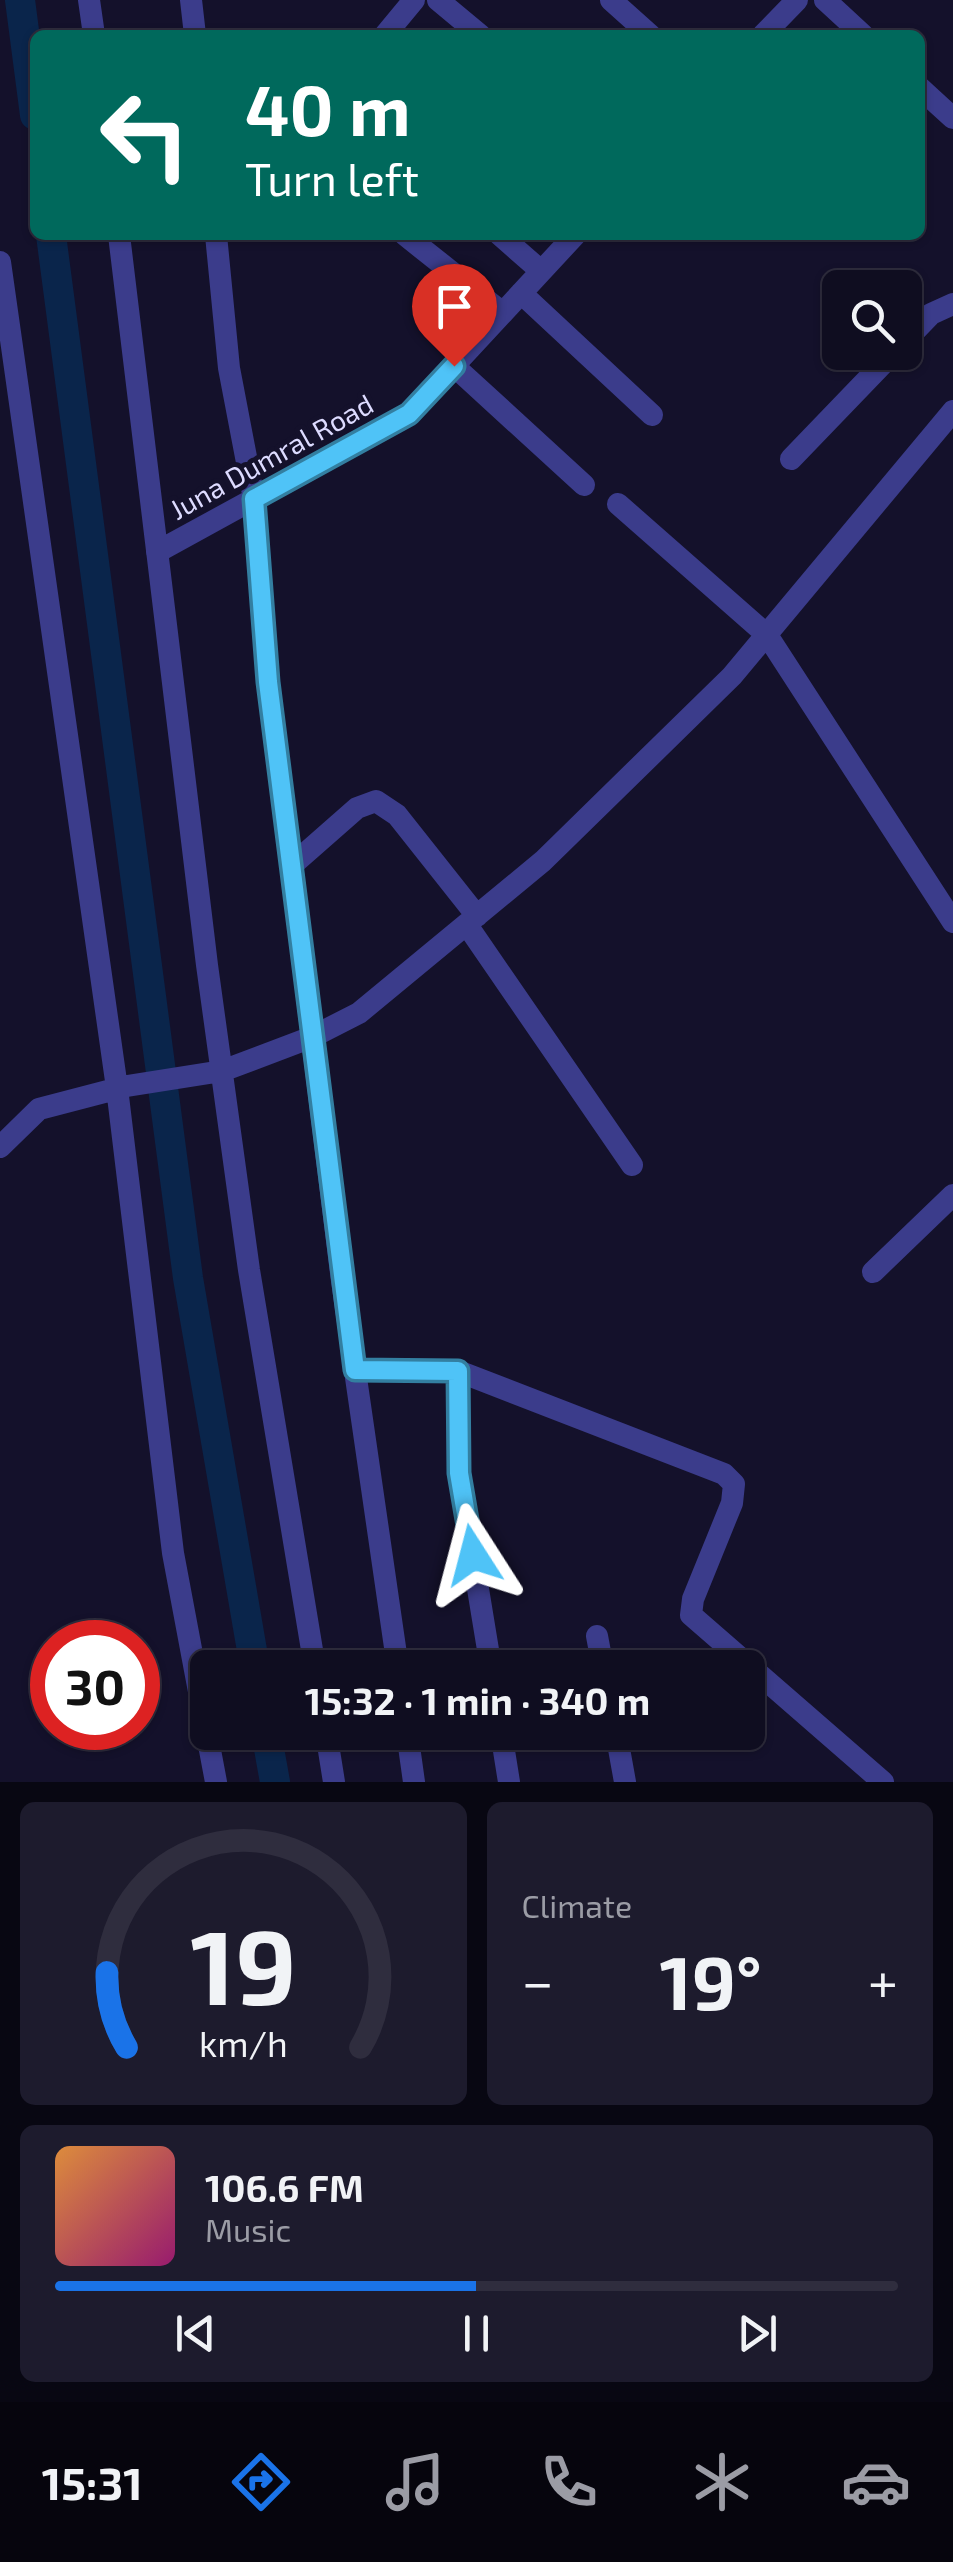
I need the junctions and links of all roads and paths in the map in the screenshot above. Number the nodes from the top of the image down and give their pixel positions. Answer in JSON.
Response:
{"nodes":[{"id":1,"x":90,"y":0,"type":"edge"},
{"id":2,"x":191,"y":0,"type":"edge"},
{"id":3,"x":414,"y":0,"type":"edge"},
{"id":4,"x":438,"y":0,"type":"edge"},
{"id":5,"x":611,"y":0,"type":"edge"},
{"id":6,"x":797,"y":0,"type":"edge"},
{"id":7,"x":825,"y":0,"type":"edge"},
{"id":8,"x":93,"y":30,"type":"edge"},
{"id":9,"x":194,"y":30,"type":"edge"},
{"id":10,"x":389,"y":30,"type":"edge"},
{"id":11,"x":474,"y":30,"type":"edge"},
{"id":12,"x":644,"y":30,"type":"edge"},
{"id":13,"x":768,"y":30,"type":"edge"},
{"id":14,"x":858,"y":30,"type":"edge"},
{"id":15,"x":925,"y":93,"type":"edge"},
{"id":16,"x":953,"y":118,"type":"edge"},
{"id":17,"x":121,"y":240,"type":"edge"},
{"id":18,"x":217,"y":240,"type":"edge"},
{"id":19,"x":411,"y":240,"type":"edge"},
{"id":20,"x":506,"y":240,"type":"edge"},
{"id":21,"x":570,"y":240,"type":"edge"},
{"id":22,"x":0,"y":262,"type":"edge"},
{"id":23,"x":542,"y":270,"type":"junction"},
{"id":24,"x":521,"y":293,"type":"junction"},
{"id":25,"x":953,"y":304,"type":"edge"},
{"id":26,"x":503,"y":312,"type":"junction"},
{"id":27,"x":922,"y":324,"type":"edge"},
{"id":28,"x":454,"y":366,"type":"junction"},
{"id":29,"x":877,"y":370,"type":"edge"},
{"id":30,"x":953,"y":411,"type":"edge"},
{"id":31,"x":652,"y":415,"type":"dead end"},
{"id":32,"x":791,"y":459,"type":"dead end"},
{"id":33,"x":584,"y":485,"type":"dead end"},
{"id":34,"x":254,"y":499,"type":"junction"},
{"id":35,"x":618,"y":504,"type":"dead end"},
{"id":36,"x":158,"y":552,"type":"junction"},
{"id":37,"x":767,"y":635,"type":"junction"},
{"id":38,"x":291,"y":866,"type":"junction"},
{"id":39,"x":472,"y":921,"type":"junction"},
{"id":40,"x":953,"y":922,"type":"edge"},
{"id":41,"x":312,"y":1037,"type":"junction"},
{"id":42,"x":218,"y":1071,"type":"junction"},
{"id":43,"x":122,"y":1087,"type":"junction"},
{"id":44,"x":0,"y":1148,"type":"edge"},
{"id":45,"x":632,"y":1165,"type":"dead end"},
{"id":46,"x":953,"y":1195,"type":"edge"},
{"id":47,"x":873,"y":1272,"type":"dead end"},
{"id":48,"x":355,"y":1370,"type":"junction"},
{"id":49,"x":458,"y":1371,"type":"junction"},
{"id":50,"x":597,"y":1636,"type":"dead end"},
{"id":51,"x":312,"y":1650,"type":"edge"},
{"id":52,"x":395,"y":1650,"type":"edge"},
{"id":53,"x":488,"y":1650,"type":"edge"},
{"id":54,"x":600,"y":1650,"type":"edge"},
{"id":55,"x":329,"y":1750,"type":"edge"},
{"id":56,"x":410,"y":1750,"type":"edge"},
{"id":57,"x":504,"y":1750,"type":"edge"},
{"id":58,"x":620,"y":1750,"type":"edge"},
{"id":59,"x":216,"y":1782,"type":"edge"},
{"id":60,"x":334,"y":1782,"type":"edge"},
{"id":61,"x":414,"y":1782,"type":"edge"},
{"id":62,"x":509,"y":1782,"type":"edge"},
{"id":63,"x":626,"y":1782,"type":"edge"},
{"id":64,"x":883,"y":1782,"type":"edge"}],
"edges":[{"from":1,"to":8,"type":"street"},
{"from":2,"to":9,"type":"street"},
{"from":3,"to":10,"type":"street"},
{"from":4,"to":11,"type":"street"},
{"from":5,"to":12,"type":"street"},
{"from":6,"to":13,"type":"street"},
{"from":7,"to":14,"type":"street"},
{"from":15,"to":16,"type":"street"},
{"from":17,"to":36,"type":"street"},
{"from":18,"to":34,"type":"street"},
{"from":19,"to":26,"type":"street"},
{"from":20,"to":23,"type":"street"},
{"from":21,"to":23,"type":"street","name":"Juna Dumral Road"},
{"from":22,"to":43,"type":"street"},
{"from":23,"to":24,"type":"street","name":"Juna Dumral Road"},
{"from":24,"to":26,"type":"street","name":"Juna Dumral Road"},
{"from":24,"to":31,"type":"street"},
{"from":25,"to":27,"type":"street"},
{"from":26,"to":28,"type":"street","name":"Juna Dumral Road"},
{"from":28,"to":33,"type":"street"},
{"from":28,"to":34,"type":"street","name":"Juna Dumral Road"},
{"from":29,"to":32,"type":"street"},
{"from":30,"to":37,"type":"street"},
{"from":34,"to":36,"type":"street","name":"Juna Dumral Road"},
{"from":34,"to":38,"type":"street"},
{"from":35,"to":37,"type":"street"},
{"from":36,"to":42,"type":"street"},
{"from":37,"to":39,"type":"street"},
{"from":37,"to":40,"type":"street"},
{"from":38,"to":39,"type":"street"},
{"from":38,"to":41,"type":"street"},
{"from":39,"to":41,"type":"street"},
{"from":39,"to":45,"type":"street"},
{"from":41,"to":42,"type":"street"},
{"from":41,"to":48,"type":"street"},
{"from":42,"to":43,"type":"street"},
{"from":42,"to":51,"type":"street"},
{"from":43,"to":44,"type":"street"},
{"from":43,"to":59,"type":"street"},
{"from":46,"to":47,"type":"street"},
{"from":48,"to":49,"type":"street"},
{"from":48,"to":52,"type":"street"},
{"from":49,"to":53,"type":"street"},
{"from":49,"to":64,"type":"street"},
{"from":50,"to":54,"type":"street"},
{"from":55,"to":60,"type":"street"},
{"from":56,"to":61,"type":"street"},
{"from":57,"to":62,"type":"street"},
{"from":58,"to":63,"type":"street"}]}
